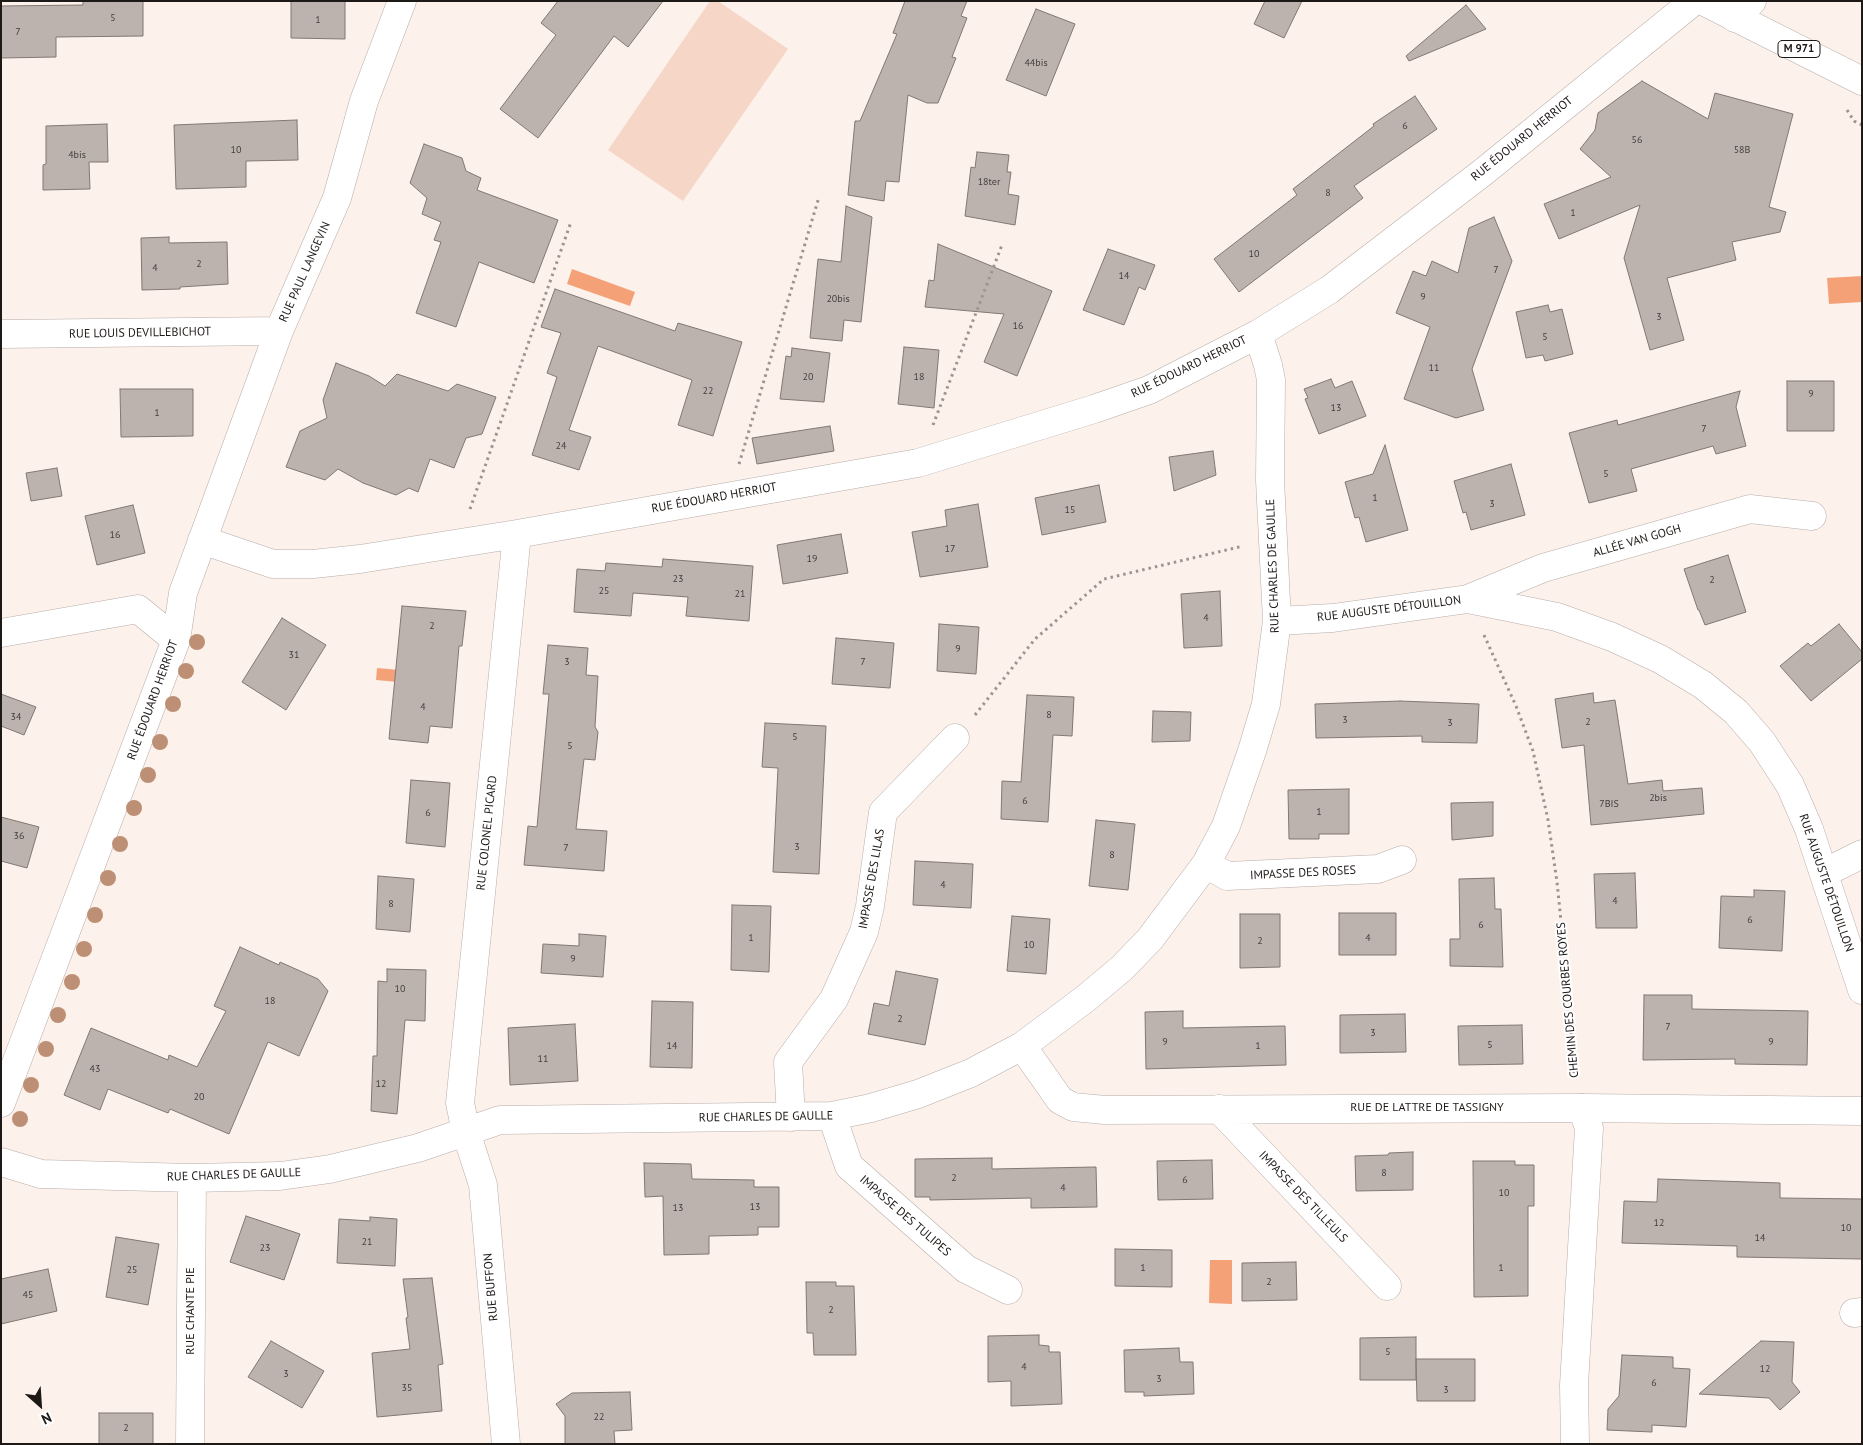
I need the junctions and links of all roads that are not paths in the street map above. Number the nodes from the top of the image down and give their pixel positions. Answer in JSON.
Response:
{"nodes":[{"id":1,"x":402,"y":1,"type":"edge"},
{"id":2,"x":1694,"y":1,"type":"edge"},
{"id":3,"x":1703,"y":1,"type":"edge"},
{"id":4,"x":1743,"y":10,"type":"edge"},
{"id":5,"x":1862,"y":81,"type":"edge"},
{"id":6,"x":279,"y":331,"type":"junction"},
{"id":7,"x":1,"y":334,"type":"edge"},
{"id":8,"x":1258,"y":334,"type":"junction"},
{"id":9,"x":1812,"y":516,"type":"dead end"},
{"id":10,"x":516,"y":534,"type":"junction"},
{"id":11,"x":202,"y":540,"type":"junction"},
{"id":12,"x":1468,"y":599,"type":"junction"},
{"id":13,"x":1277,"y":621,"type":"junction"},
{"id":14,"x":1,"y":633,"type":"edge"},
{"id":15,"x":176,"y":640,"type":"junction"},
{"id":16,"x":955,"y":738,"type":"road end"},
{"id":17,"x":1862,"y":854,"type":"edge"},
{"id":18,"x":1402,"y":860,"type":"dead end"},
{"id":19,"x":1206,"y":864,"type":"junction"},
{"id":20,"x":1824,"y":873,"type":"junction"},
{"id":21,"x":1862,"y":990,"type":"edge"},
{"id":22,"x":1022,"y":1046,"type":"junction"},
{"id":23,"x":1,"y":1103,"type":"edge"},
{"id":24,"x":1582,"y":1108,"type":"junction"},
{"id":25,"x":1219,"y":1109,"type":"junction"},
{"id":26,"x":1862,"y":1111,"type":"edge"},
{"id":27,"x":832,"y":1116,"type":"junction"},
{"id":28,"x":791,"y":1117,"type":"junction"},
{"id":29,"x":466,"y":1132,"type":"junction"},
{"id":30,"x":1,"y":1162,"type":"edge"},
{"id":31,"x":192,"y":1178,"type":"junction"},
{"id":32,"x":1387,"y":1286,"type":"dead end"},
{"id":33,"x":1008,"y":1290,"type":"dead end"},
{"id":34,"x":190,"y":1444,"type":"edge"},
{"id":35,"x":506,"y":1444,"type":"edge"},
{"id":36,"x":1575,"y":1444,"type":"edge"}],
"edges":[{"from":1,"to":6,"type":"street","name":"RUE PAUL LANGEVIN"},
{"from":2,"to":8,"type":"street","name":"RUE ÉDOUARD HERRIOT"},
{"from":3,"to":4,"type":"street","number":"M 971"},
{"from":4,"to":5,"type":"street","number":"M 971"},
{"from":6,"to":7,"type":"street","name":"RUE LOUIS DEVILLEBICHOT"},
{"from":6,"to":11,"type":"street","name":"RUE PAUL LANGEVIN"},
{"from":8,"to":10,"type":"street","name":"RUE ÉDOUARD HERRIOT"},
{"from":8,"to":13,"type":"street","name":"RUE CHARLES DE GAULLE"},
{"from":9,"to":12,"type":"street","name":"ALLÉE VAN GOGH"},
{"from":10,"to":11,"type":"street","name":"RUE ÉDOUARD HERRIOT"},
{"from":10,"to":29,"type":"street","name":"RUE COLONEL PICARD"},
{"from":11,"to":15,"type":"street","name":"RUE ÉDOUARD HERRIOT"},
{"from":12,"to":13,"type":"street","name":"RUE AUGUSTE DÉTOUILLON"},
{"from":12,"to":20,"type":"street","name":"RUE AUGUSTE DÉTOUILLON"},
{"from":13,"to":19,"type":"street","name":"RUE CHARLES DE GAULLE"},
{"from":14,"to":15,"type":"street"},
{"from":15,"to":23,"type":"street","name":"RUE ÉDOUARD HERRIOT"},
{"from":16,"to":28,"type":"street","name":"IMPASSE DES LILAS"},
{"from":17,"to":20,"type":"street"},
{"from":18,"to":19,"type":"street","name":"IMPASSE DES ROSES"},
{"from":19,"to":22,"type":"street","name":"RUE CHARLES DE GAULLE"},
{"from":20,"to":21,"type":"street","name":"RUE AUGUSTE DÉTOUILLON"},
{"from":22,"to":25,"type":"street","name":"RUE DE LATTRE DE TASSIGNY"},
{"from":22,"to":27,"type":"street","name":"RUE CHARLES DE GAULLE"},
{"from":24,"to":25,"type":"street","name":"RUE DE LATTRE DE TASSIGNY"},
{"from":24,"to":26,"type":"street","name":"RUE DE LATTRE DE TASSIGNY"},
{"from":24,"to":36,"type":"street"},
{"from":25,"to":32,"type":"street","name":"IMPASSE DES TILLEULS"},
{"from":27,"to":28,"type":"street","name":"RUE CHARLES DE GAULLE"},
{"from":27,"to":33,"type":"street","name":"IMPASSE DES TULIPES"},
{"from":28,"to":29,"type":"street","name":"RUE CHARLES DE GAULLE"},
{"from":29,"to":31,"type":"street","name":"RUE CHARLES DE GAULLE"},
{"from":29,"to":35,"type":"street","name":"RUE BUFFON"},
{"from":30,"to":31,"type":"street","name":"RUE CHARLES DE GAULLE"},
{"from":31,"to":34,"type":"street","name":"RUE CHANTE PIE"}]}
